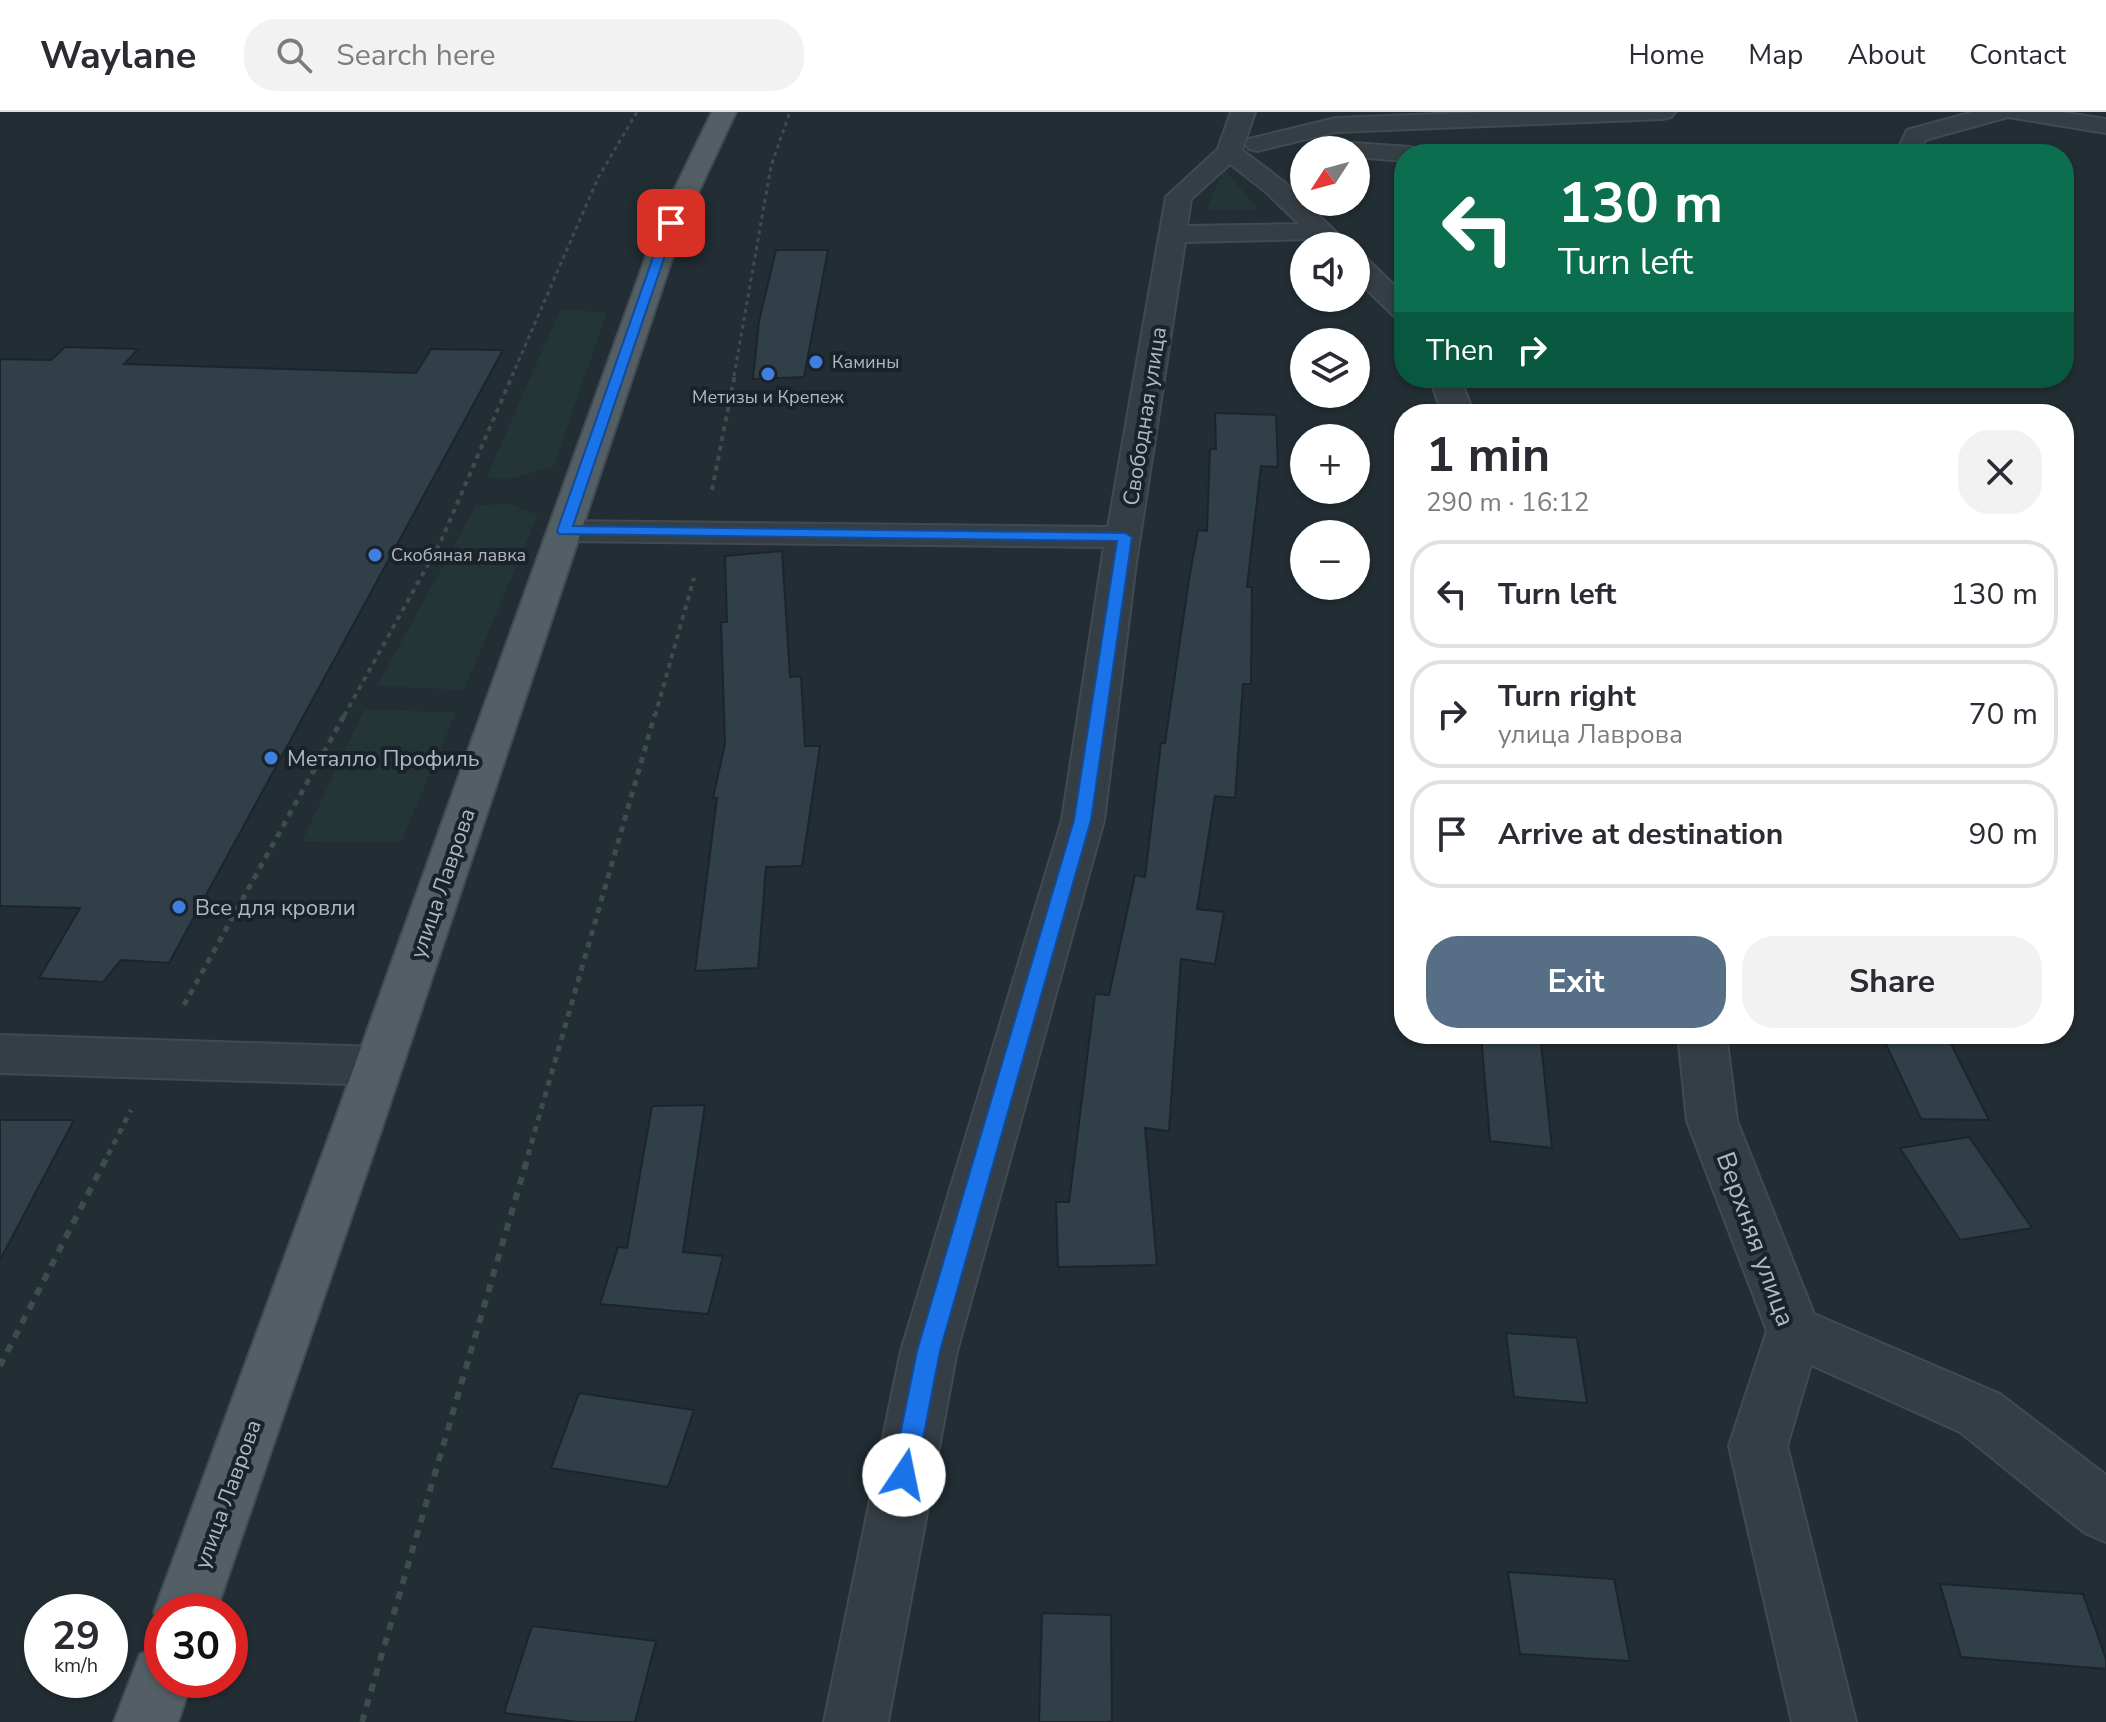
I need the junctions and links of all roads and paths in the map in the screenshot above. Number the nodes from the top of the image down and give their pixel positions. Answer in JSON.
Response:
{"nodes":[{"id":1,"x":637,"y":112,"type":"edge"},
{"id":2,"x":724,"y":112,"type":"edge"},
{"id":3,"x":790,"y":112,"type":"edge"},
{"id":4,"x":1243,"y":112,"type":"edge"},
{"id":5,"x":1663,"y":112,"type":"edge"},
{"id":6,"x":2000,"y":112,"type":"edge"},
{"id":7,"x":2016,"y":112,"type":"edge"},
{"id":8,"x":2106,"y":126,"type":"edge"},
{"id":9,"x":1257,"y":144,"type":"junction"},
{"id":10,"x":1912,"y":144,"type":"edge"},
{"id":11,"x":1230,"y":149,"type":"junction"},
{"id":12,"x":1394,"y":153,"type":"edge"},
{"id":13,"x":1324,"y":232,"type":"edge"},
{"id":14,"x":1173,"y":234,"type":"junction"},
{"id":15,"x":1290,"y":235,"type":"edge"},
{"id":16,"x":1370,"y":277,"type":"edge"},
{"id":17,"x":1394,"y":300,"type":"edge"},
{"id":18,"x":564,"y":531,"type":"junction"},
{"id":19,"x":704,"y":531,"type":"junction"},
{"id":20,"x":1125,"y":537,"type":"junction"},
{"id":21,"x":1703,"y":1044,"type":"edge"},
{"id":22,"x":0,"y":1054,"type":"edge"},
{"id":23,"x":157,"y":1059,"type":"junction"},
{"id":24,"x":378,"y":1066,"type":"junction"},
{"id":25,"x":1794,"y":1331,"type":"junction"},
{"id":26,"x":0,"y":1366,"type":"edge"},
{"id":27,"x":2106,"y":1512,"type":"edge"},
{"id":28,"x":191,"y":1594,"type":"edge"},
{"id":29,"x":154,"y":1698,"type":"edge"},
{"id":30,"x":146,"y":1722,"type":"edge"},
{"id":31,"x":362,"y":1722,"type":"edge"},
{"id":32,"x":856,"y":1722,"type":"edge"},
{"id":33,"x":1824,"y":1722,"type":"edge"}],
"edges":[{"from":1,"to":23,"type":"path"},
{"from":2,"to":18,"type":"main road","name":"улица Лаврова"},
{"from":3,"to":19,"type":"path"},
{"from":4,"to":11,"type":"street"},
{"from":5,"to":9,"type":"street"},
{"from":6,"to":10,"type":"street"},
{"from":7,"to":8,"type":"street"},
{"from":9,"to":11,"type":"street"},
{"from":9,"to":12,"type":"street"},
{"from":11,"to":13,"type":"street"},
{"from":11,"to":14,"type":"street","name":"Свободная улица"},
{"from":14,"to":15,"type":"street"},
{"from":14,"to":20,"type":"street","name":"Свободная улица"},
{"from":16,"to":17,"type":"street"},
{"from":18,"to":19,"type":"street"},
{"from":18,"to":24,"type":"main road","name":"улица Лаврова"},
{"from":19,"to":20,"type":"street"},
{"from":19,"to":31,"type":"path"},
{"from":20,"to":32,"type":"street","name":"Свободная улица"},
{"from":21,"to":25,"type":"street","name":"Верхняя улица"},
{"from":22,"to":23,"type":"street"},
{"from":23,"to":24,"type":"street"},
{"from":23,"to":26,"type":"path"},
{"from":24,"to":28,"type":"main road","name":"улица Лаврова"},
{"from":25,"to":27,"type":"street"},
{"from":25,"to":33,"type":"street","name":"Верхняя улица"},
{"from":29,"to":30,"type":"main road"}]}
